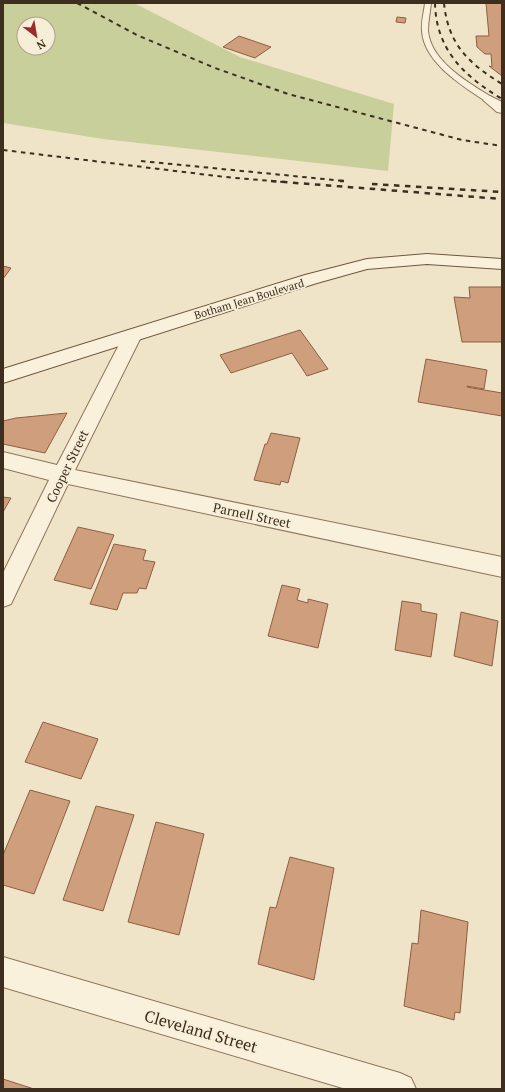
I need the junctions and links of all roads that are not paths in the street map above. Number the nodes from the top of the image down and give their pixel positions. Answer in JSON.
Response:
{"nodes":[{"id":1,"x":428,"y":3,"type":"edge"},
{"id":2,"x":490,"y":100,"type":"joint"},
{"id":3,"x":502,"y":109,"type":"edge"},
{"id":4,"x":502,"y":264,"type":"edge"},
{"id":5,"x":133,"y":335,"type":"junction"},
{"id":6,"x":3,"y":376,"type":"edge"},
{"id":7,"x":3,"y":460,"type":"edge"},
{"id":8,"x":62,"y":475,"type":"junction"},
{"id":9,"x":502,"y":567,"type":"edge"},
{"id":10,"x":3,"y":597,"type":"edge"},
{"id":11,"x":3,"y":972,"type":"edge"},
{"id":12,"x":400,"y":1089,"type":"edge"}],
"edges":[{"from":1,"to":2,"type":"lane"},
{"from":2,"to":3,"type":"street"},
{"from":4,"to":5,"type":"street","name":"Botham Jean Boulevard"},
{"from":5,"to":6,"type":"street","name":"Botham Jean Boulevard"},
{"from":5,"to":8,"type":"street","name":"Cooper Street"},
{"from":7,"to":8,"type":"street","name":"Parnell Street"},
{"from":8,"to":9,"type":"street","name":"Parnell Street"},
{"from":8,"to":10,"type":"street","name":"Cooper Street"},
{"from":11,"to":12,"type":"street","name":"Cleveland Street"}]}
